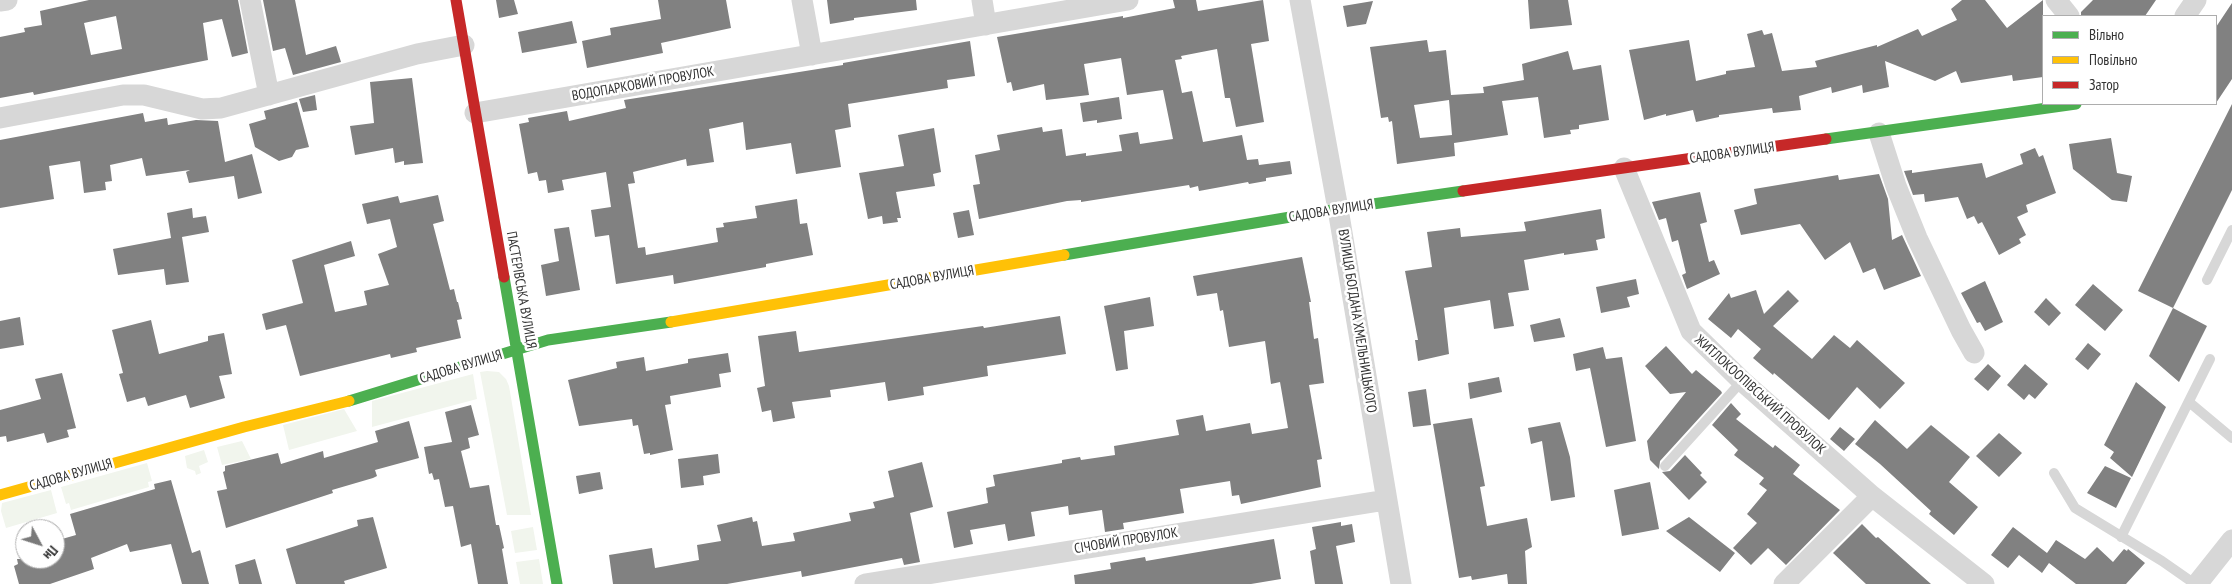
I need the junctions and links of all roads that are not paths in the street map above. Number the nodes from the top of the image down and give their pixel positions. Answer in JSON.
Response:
{"nodes":[{"id":1,"x":7,"y":0,"type":"edge"},
{"id":2,"x":250,"y":0,"type":"edge"},
{"id":3,"x":456,"y":0,"type":"edge"},
{"id":4,"x":802,"y":0,"type":"edge"},
{"id":5,"x":982,"y":0,"type":"edge"},
{"id":6,"x":1128,"y":0,"type":"edge"},
{"id":7,"x":1300,"y":0,"type":"edge"},
{"id":8,"x":2056,"y":0,"type":"edge"},
{"id":9,"x":2196,"y":0,"type":"edge"},
{"id":10,"x":0,"y":2,"type":"edge"},
{"id":11,"x":2068,"y":15,"type":"edge"},
{"id":12,"x":2185,"y":15,"type":"edge"},
{"id":13,"x":986,"y":25,"type":"junction"},
{"id":14,"x":464,"y":45,"type":"junction"},
{"id":15,"x":812,"y":55,"type":"junction"},
{"id":16,"x":269,"y":95,"type":"junction"},
{"id":17,"x":2069,"y":105,"type":"edge"},
{"id":18,"x":475,"y":113,"type":"junction"},
{"id":19,"x":0,"y":118,"type":"edge"},
{"id":20,"x":1879,"y":133,"type":"junction"},
{"id":21,"x":1624,"y":168,"type":"junction"},
{"id":22,"x":1338,"y":209,"type":"junction"},
{"id":23,"x":2232,"y":230,"type":"edge"},
{"id":24,"x":2207,"y":280,"type":"dead end"},
{"id":25,"x":516,"y":350,"type":"junction"},
{"id":26,"x":1974,"y":353,"type":"dead end"},
{"id":27,"x":2210,"y":359,"type":"dead end"},
{"id":28,"x":1742,"y":381,"type":"junction"},
{"id":29,"x":2189,"y":402,"type":"junction"},
{"id":30,"x":2232,"y":438,"type":"edge"},
{"id":31,"x":1665,"y":466,"type":"dead end"},
{"id":32,"x":2054,"y":473,"type":"dead end"},
{"id":33,"x":0,"y":495,"type":"edge"},
{"id":34,"x":1872,"y":496,"type":"junction"},
{"id":35,"x":1386,"y":500,"type":"junction"},
{"id":36,"x":2121,"y":537,"type":"junction"},
{"id":37,"x":2232,"y":540,"type":"edge"},
{"id":38,"x":557,"y":584,"type":"edge"},
{"id":39,"x":866,"y":584,"type":"edge"},
{"id":40,"x":1401,"y":584,"type":"edge"},
{"id":41,"x":1784,"y":584,"type":"edge"},
{"id":42,"x":1984,"y":584,"type":"edge"},
{"id":43,"x":2196,"y":584,"type":"edge"}],
"edges":[{"from":1,"to":10,"type":"street"},
{"from":2,"to":16,"type":"street"},
{"from":3,"to":14,"type":"street","name":"ПАСТЕРІВСЬКА ВУЛИЦЯ"},
{"from":4,"to":15,"type":"street"},
{"from":5,"to":13,"type":"street"},
{"from":6,"to":13,"type":"street","name":"ВОДОПАРКОВИЙ ПРОВУЛОК"},
{"from":7,"to":22,"type":"street","name":"ВУЛИЦЯ БОГДАНА ХМЕЛЬНИЦЬКОГО"},
{"from":8,"to":11,"type":"street"},
{"from":9,"to":12,"type":"street"},
{"from":13,"to":15,"type":"street","name":"ВОДОПАРКОВИЙ ПРОВУЛОК"},
{"from":14,"to":16,"type":"street"},
{"from":14,"to":18,"type":"street","name":"ПАСТЕРІВСЬКА ВУЛИЦЯ"},
{"from":15,"to":18,"type":"street","name":"ВОДОПАРКОВИЙ ПРОВУЛОК"},
{"from":16,"to":19,"type":"street"},
{"from":17,"to":20,"type":"street","name":"САДОВА ВУЛИЦЯ"},
{"from":18,"to":25,"type":"street","name":"ПАСТЕРІВСЬКА ВУЛИЦЯ"},
{"from":20,"to":21,"type":"street","name":"САДОВА ВУЛИЦЯ"},
{"from":20,"to":26,"type":"street"},
{"from":21,"to":22,"type":"street","name":"САДОВА ВУЛИЦЯ"},
{"from":21,"to":28,"type":"street","name":"ЖИТЛОКООПІВСЬКИЙ ПРОВУЛОК"},
{"from":22,"to":25,"type":"street","name":"САДОВА ВУЛИЦЯ"},
{"from":22,"to":35,"type":"street","name":"ВУЛИЦЯ БОГДАНА ХМЕЛЬНИЦЬКОГО"},
{"from":23,"to":24,"type":"lane"},
{"from":25,"to":33,"type":"street","name":"САДОВА ВУЛИЦЯ"},
{"from":25,"to":38,"type":"street","name":"ПАСТЕРІВСЬКА ВУЛИЦЯ"},
{"from":27,"to":29,"type":"lane"},
{"from":28,"to":31,"type":"lane"},
{"from":28,"to":34,"type":"street","name":"ЖИТЛОКООПІВСЬКИЙ ПРОВУЛОК"},
{"from":29,"to":30,"type":"lane"},
{"from":29,"to":36,"type":"lane"},
{"from":32,"to":36,"type":"lane"},
{"from":34,"to":41,"type":"street"},
{"from":34,"to":42,"type":"street","name":"ЖИТЛОКООПІВСЬКИЙ ПРОВУЛОК"},
{"from":35,"to":39,"type":"street","name":"СІЧОВИЙ ПРОВУЛОК"},
{"from":35,"to":40,"type":"street","name":"ВУЛИЦЯ БОГДАНА ХМЕЛЬНИЦЬКОГО"},
{"from":36,"to":43,"type":"lane"},
{"from":37,"to":43,"type":"street"}]}
